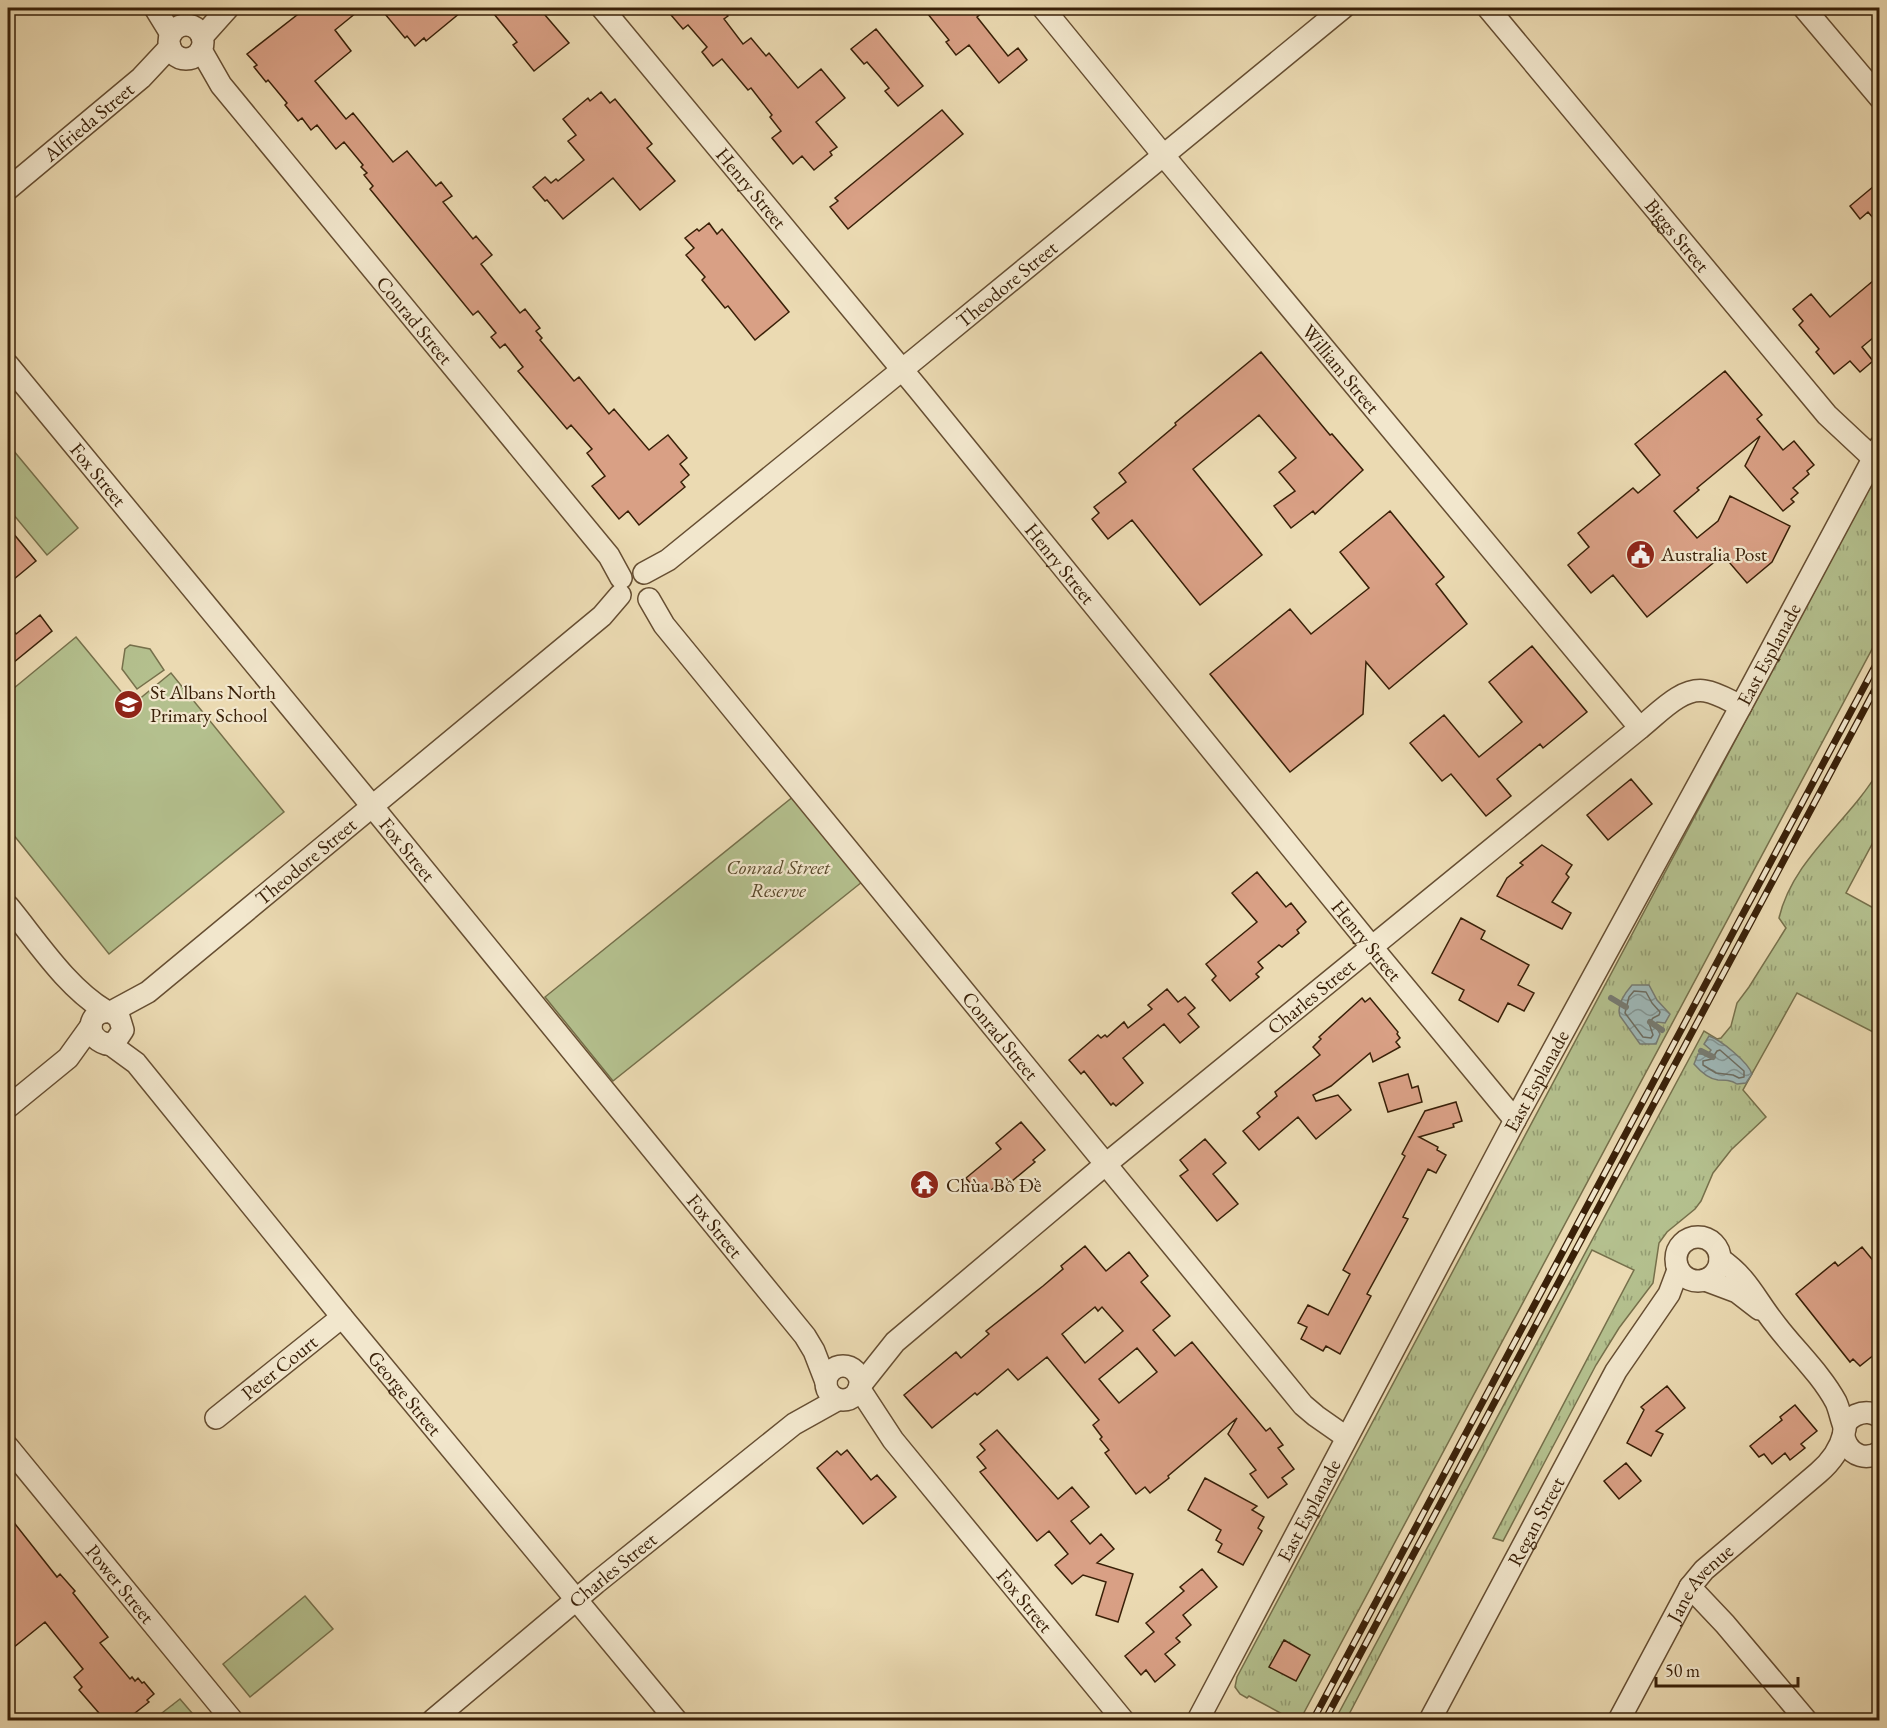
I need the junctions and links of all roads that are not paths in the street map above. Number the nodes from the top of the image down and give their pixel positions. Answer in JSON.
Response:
{"nodes":[{"id":1,"x":155,"y":8,"type":"edge"},
{"id":2,"x":160,"y":8,"type":"edge"},
{"id":3,"x":227,"y":8,"type":"edge"},
{"id":4,"x":602,"y":8,"type":"edge"},
{"id":5,"x":1043,"y":8,"type":"edge"},
{"id":6,"x":1343,"y":8,"type":"edge"},
{"id":7,"x":1488,"y":8,"type":"edge"},
{"id":8,"x":1804,"y":8,"type":"edge"},
{"id":9,"x":186,"y":42,"type":"junction"},
{"id":10,"x":1880,"y":98,"type":"edge"},
{"id":11,"x":1164,"y":156,"type":"junction"},
{"id":12,"x":8,"y":189,"type":"edge"},
{"id":13,"x":8,"y":364,"type":"edge"},
{"id":14,"x":903,"y":370,"type":"junction"},
{"id":15,"x":1876,"y":452,"type":"edge"},
{"id":16,"x":636,"y":588,"type":"junction"},
{"id":17,"x":1741,"y":706,"type":"junction"},
{"id":18,"x":1640,"y":728,"type":"junction"},
{"id":19,"x":372,"y":806,"type":"junction"},
{"id":20,"x":8,"y":906,"type":"edge"},
{"id":21,"x":1371,"y":946,"type":"junction"},
{"id":22,"x":107,"y":1027,"type":"junction"},
{"id":23,"x":8,"y":1107,"type":"edge"},
{"id":24,"x":1515,"y":1120,"type":"junction"},
{"id":25,"x":1106,"y":1164,"type":"junction"},
{"id":26,"x":1720,"y":1258,"type":"junction"},
{"id":27,"x":1677,"y":1266,"type":"junction"},
{"id":28,"x":1702,"y":1281,"type":"junction"},
{"id":29,"x":342,"y":1317,"type":"junction"},
{"id":30,"x":1774,"y":1324,"type":"junction"},
{"id":31,"x":1648,"y":1327,"type":"junction"},
{"id":32,"x":805,"y":1336,"type":"junction"},
{"id":33,"x":895,"y":1342,"type":"junction"},
{"id":34,"x":846,"y":1367,"type":"junction"},
{"id":35,"x":1819,"y":1378,"type":"junction"},
{"id":36,"x":842,"y":1390,"type":"junction"},
{"id":37,"x":1873,"y":1414,"type":"edge"},
{"id":38,"x":216,"y":1418,"type":"dead end"},
{"id":39,"x":1844,"y":1431,"type":"junction"},
{"id":40,"x":1346,"y":1437,"type":"junction"},
{"id":41,"x":8,"y":1447,"type":"edge"},
{"id":42,"x":1872,"y":1456,"type":"edge"},
{"id":43,"x":1818,"y":1473,"type":"junction"},
{"id":44,"x":1690,"y":1587,"type":"junction"},
{"id":45,"x":576,"y":1599,"type":"junction"},
{"id":46,"x":232,"y":1720,"type":"edge"},
{"id":47,"x":433,"y":1720,"type":"edge"},
{"id":48,"x":676,"y":1720,"type":"edge"},
{"id":49,"x":1123,"y":1720,"type":"edge"},
{"id":50,"x":1198,"y":1720,"type":"edge"},
{"id":51,"x":1430,"y":1720,"type":"edge"},
{"id":52,"x":1619,"y":1720,"type":"edge"},
{"id":53,"x":1806,"y":1720,"type":"edge"}],
"edges":[{"from":1,"to":9,"type":"street","name":"Conrad Street"},
{"from":2,"to":9,"type":"street","name":"Conrad Street"},
{"from":3,"to":9,"type":"street","name":"Alfrieda Street"},
{"from":4,"to":14,"type":"street","name":"Henry Street"},
{"from":5,"to":11,"type":"street","name":"William Street"},
{"from":6,"to":11,"type":"street","name":"Theodore Street"},
{"from":7,"to":15,"type":"street","name":"Biggs Street"},
{"from":8,"to":10,"type":"street"},
{"from":9,"to":12,"type":"street","name":"Alfrieda Street"},
{"from":9,"to":16,"type":"street","name":"Conrad Street"},
{"from":11,"to":14,"type":"street","name":"Theodore Street"},
{"from":11,"to":18,"type":"street","name":"William Street"},
{"from":13,"to":19,"type":"street","name":"Fox Street"},
{"from":14,"to":16,"type":"street","name":"Theodore Street"},
{"from":14,"to":21,"type":"street","name":"Henry Street"},
{"from":15,"to":17,"type":"street","name":"East Esplanade"},
{"from":16,"to":19,"type":"street","name":"Theodore Street"},
{"from":16,"to":25,"type":"street","name":"Conrad Street"},
{"from":17,"to":18,"type":"street","name":"Charles Street"},
{"from":17,"to":24,"type":"street","name":"East Esplanade"},
{"from":18,"to":21,"type":"street","name":"Charles Street"},
{"from":19,"to":22,"type":"street","name":"Theodore Street"},
{"from":19,"to":32,"type":"street","name":"Fox Street"},
{"from":20,"to":22,"type":"street","name":"George Street"},
{"from":21,"to":24,"type":"street","name":"Henry Street"},
{"from":21,"to":25,"type":"street","name":"Charles Street"},
{"from":22,"to":23,"type":"street","name":"Theodore Street"},
{"from":22,"to":29,"type":"street","name":"George Street"},
{"from":24,"to":40,"type":"street","name":"East Esplanade"},
{"from":25,"to":33,"type":"street","name":"Charles Street"},
{"from":25,"to":40,"type":"street","name":"Conrad Street"},
{"from":26,"to":27,"type":"street"},
{"from":26,"to":28,"type":"street"},
{"from":26,"to":30,"type":"street"},
{"from":27,"to":28,"type":"street"},
{"from":27,"to":31,"type":"street","name":"Regan Street"},
{"from":28,"to":30,"type":"street"},
{"from":28,"to":31,"type":"street","name":"Regan Street"},
{"from":29,"to":38,"type":"street","name":"Peter Court"},
{"from":29,"to":45,"type":"street","name":"George Street"},
{"from":30,"to":35,"type":"street"},
{"from":31,"to":51,"type":"street","name":"Regan Street"},
{"from":32,"to":34,"type":"street","name":"Fox Street"},
{"from":32,"to":36,"type":"street","name":"Fox Street"},
{"from":33,"to":34,"type":"street","name":"Charles Street"},
{"from":33,"to":36,"type":"street","name":"Charles Street"},
{"from":34,"to":36,"type":"street","name":"Charles Street"},
{"from":35,"to":37,"type":"street"},
{"from":35,"to":39,"type":"street"},
{"from":36,"to":45,"type":"street","name":"Charles Street"},
{"from":36,"to":49,"type":"street","name":"Fox Street"},
{"from":37,"to":39,"type":"street"},
{"from":39,"to":42,"type":"street"},
{"from":39,"to":43,"type":"street","name":"Jane Avenue"},
{"from":40,"to":50,"type":"street","name":"East Esplanade"},
{"from":41,"to":46,"type":"street","name":"Power Street"},
{"from":42,"to":43,"type":"street","name":"Jane Avenue"},
{"from":43,"to":44,"type":"street","name":"Jane Avenue"},
{"from":44,"to":52,"type":"street","name":"Jane Avenue"},
{"from":44,"to":53,"type":"street"},
{"from":45,"to":47,"type":"street","name":"Charles Street"},
{"from":45,"to":48,"type":"street","name":"George Street"}]}
